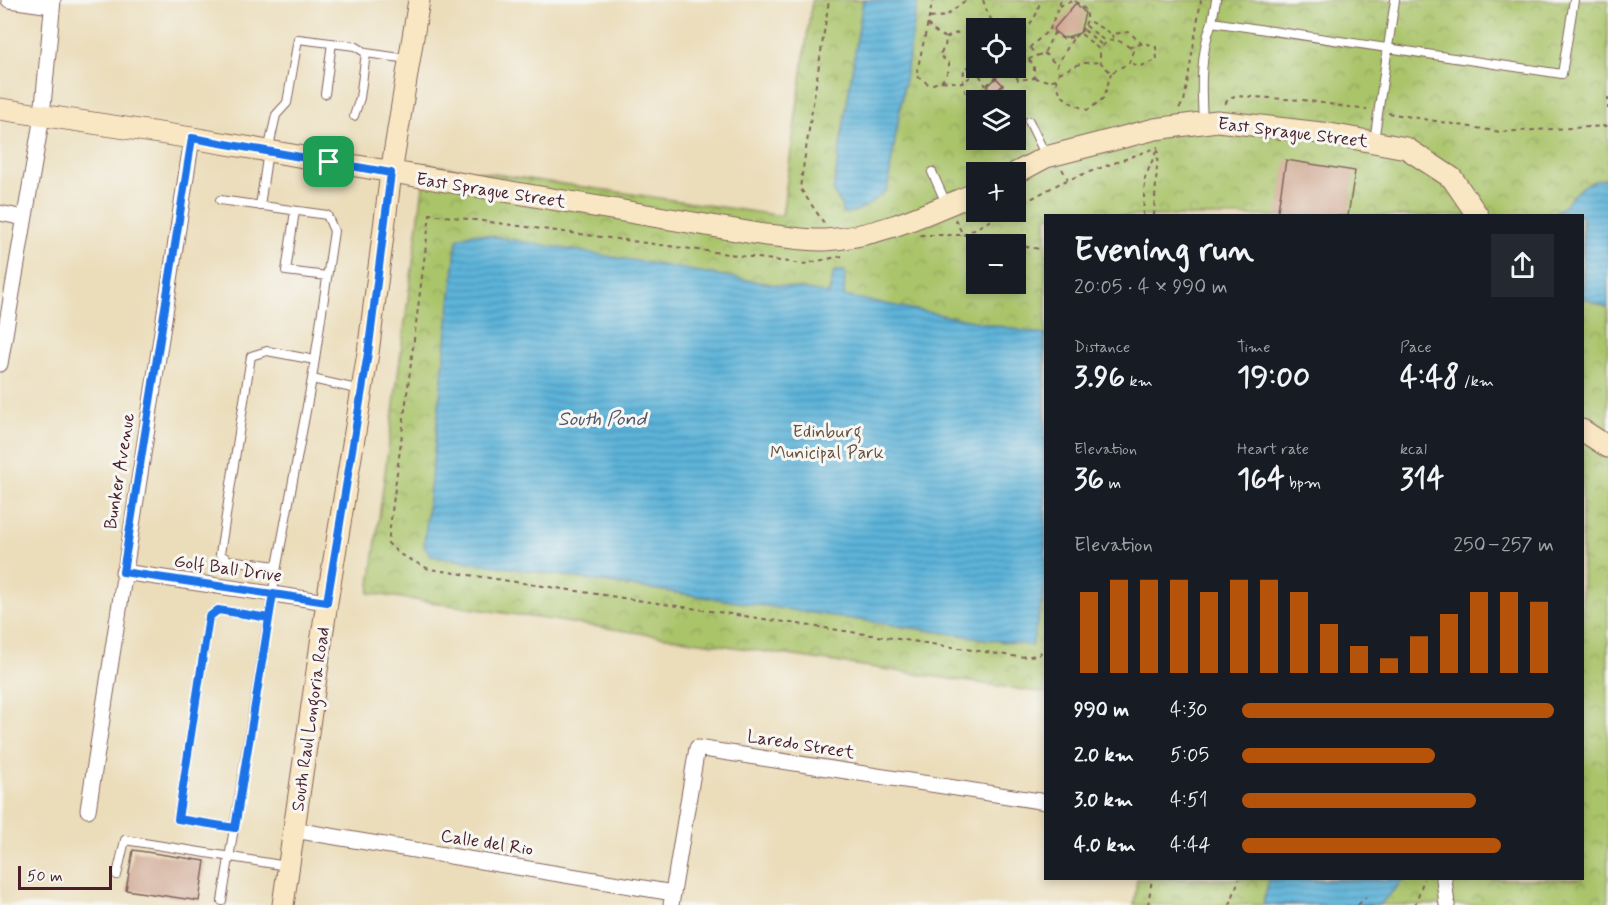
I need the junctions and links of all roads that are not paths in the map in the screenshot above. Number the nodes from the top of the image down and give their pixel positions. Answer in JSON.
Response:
{"nodes":[{"id":1,"x":9,"y":0,"type":"edge"},
{"id":2,"x":419,"y":0,"type":"edge"},
{"id":3,"x":1216,"y":0,"type":"edge"},
{"id":4,"x":1395,"y":0,"type":"edge"},
{"id":5,"x":1574,"y":0,"type":"edge"},
{"id":6,"x":52,"y":3,"type":"edge"},
{"id":7,"x":1212,"y":22,"type":"junction"},
{"id":8,"x":332,"y":43,"type":"junction"},
{"id":9,"x":1388,"y":47,"type":"junction"},
{"id":10,"x":366,"y":52,"type":"junction"},
{"id":11,"x":410,"y":60,"type":"junction"},
{"id":12,"x":325,"y":94,"type":"dead end"},
{"id":13,"x":0,"y":109,"type":"edge"},
{"id":14,"x":42,"y":116,"type":"junction"},
{"id":15,"x":354,"y":116,"type":"dead end"},
{"id":16,"x":1029,"y":121,"type":"dead end"},
{"id":17,"x":1203,"y":123,"type":"junction"},
{"id":18,"x":192,"y":138,"type":"junction"},
{"id":19,"x":1374,"y":142,"type":"junction"},
{"id":20,"x":268,"y":151,"type":"junction"},
{"id":21,"x":1054,"y":162,"type":"junction"},
{"id":22,"x":1026,"y":170,"type":"edge"},
{"id":23,"x":932,"y":172,"type":"dead end"},
{"id":24,"x":391,"y":173,"type":"junction"},
{"id":25,"x":220,"y":200,"type":"dead end"},
{"id":26,"x":966,"y":200,"type":"edge"},
{"id":27,"x":260,"y":206,"type":"junction"},
{"id":28,"x":950,"y":210,"type":"junction"},
{"id":29,"x":295,"y":211,"type":"junction"},
{"id":30,"x":0,"y":213,"type":"edge"},
{"id":31,"x":1477,"y":214,"type":"edge"},
{"id":32,"x":24,"y":218,"type":"junction"},
{"id":33,"x":327,"y":276,"type":"junction"},
{"id":34,"x":315,"y":360,"type":"junction"},
{"id":35,"x":0,"y":363,"type":"edge"},
{"id":36,"x":312,"y":379,"type":"junction"},
{"id":37,"x":362,"y":391,"type":"junction"},
{"id":38,"x":1584,"y":431,"type":"edge"},
{"id":39,"x":1608,"y":447,"type":"edge"},
{"id":40,"x":277,"y":566,"type":"junction"},
{"id":41,"x":123,"y":572,"type":"junction"},
{"id":42,"x":273,"y":594,"type":"junction"},
{"id":43,"x":327,"y":602,"type":"junction"},
{"id":44,"x":269,"y":618,"type":"junction"},
{"id":45,"x":1044,"y":802,"type":"edge"},
{"id":46,"x":87,"y":810,"type":"dead end"},
{"id":47,"x":235,"y":828,"type":"junction"},
{"id":48,"x":294,"y":830,"type":"junction"},
{"id":49,"x":231,"y":857,"type":"junction"},
{"id":50,"x":289,"y":866,"type":"junction"},
{"id":51,"x":117,"y":875,"type":"dead end"},
{"id":52,"x":1444,"y":880,"type":"edge"},
{"id":53,"x":672,"y":899,"type":"edge"},
{"id":54,"x":222,"y":901,"type":"dead end"},
{"id":55,"x":282,"y":905,"type":"edge"},
{"id":56,"x":1447,"y":905,"type":"edge"}],
"edges":[{"from":1,"to":6,"type":"street"},
{"from":2,"to":11,"type":"street","name":"South Raul Longoria Road"},
{"from":3,"to":7,"type":"lane"},
{"from":4,"to":9,"type":"lane"},
{"from":5,"to":9,"type":"lane"},
{"from":6,"to":14,"type":"street"},
{"from":7,"to":9,"type":"lane"},
{"from":7,"to":17,"type":"lane"},
{"from":8,"to":10,"type":"lane"},
{"from":8,"to":12,"type":"lane"},
{"from":8,"to":20,"type":"lane"},
{"from":9,"to":19,"type":"lane"},
{"from":10,"to":11,"type":"lane"},
{"from":10,"to":15,"type":"lane"},
{"from":11,"to":24,"type":"street","name":"South Raul Longoria Road"},
{"from":13,"to":14,"type":"street","name":"East Sprague Street"},
{"from":14,"to":18,"type":"street","name":"East Sprague Street"},
{"from":14,"to":32,"type":"street"},
{"from":16,"to":21,"type":"lane"},
{"from":17,"to":19,"type":"street","name":"East Sprague Street"},
{"from":17,"to":21,"type":"street","name":"East Sprague Street"},
{"from":18,"to":20,"type":"street","name":"East Sprague Street"},
{"from":18,"to":41,"type":"street","name":"Bunker Avenue"},
{"from":19,"to":31,"type":"street","name":"East Sprague Street"},
{"from":20,"to":24,"type":"street","name":"East Sprague Street"},
{"from":20,"to":27,"type":"lane"},
{"from":21,"to":22,"type":"street","name":"East Sprague Street"},
{"from":23,"to":28,"type":"lane"},
{"from":24,"to":28,"type":"street","name":"East Sprague Street"},
{"from":24,"to":37,"type":"street","name":"South Raul Longoria Road"},
{"from":25,"to":27,"type":"lane"},
{"from":26,"to":28,"type":"street","name":"East Sprague Street"},
{"from":27,"to":29,"type":"lane"},
{"from":29,"to":33,"type":"lane"},
{"from":29,"to":33,"type":"lane"},
{"from":30,"to":32,"type":"street"},
{"from":32,"to":35,"type":"street"},
{"from":33,"to":34,"type":"lane"},
{"from":34,"to":36,"type":"lane"},
{"from":34,"to":40,"type":"lane"},
{"from":36,"to":37,"type":"lane"},
{"from":36,"to":40,"type":"lane"},
{"from":37,"to":43,"type":"street","name":"South Raul Longoria Road"},
{"from":38,"to":39,"type":"street"},
{"from":40,"to":42,"type":"lane"},
{"from":41,"to":42,"type":"street","name":"Golf Ball Drive"},
{"from":41,"to":46,"type":"street","name":"Bunker Avenue"},
{"from":42,"to":43,"type":"street","name":"Golf Ball Drive"},
{"from":42,"to":44,"type":"lane"},
{"from":43,"to":48,"type":"street","name":"South Raul Longoria Road"},
{"from":44,"to":47,"type":"lane"},
{"from":44,"to":47,"type":"lane"},
{"from":45,"to":53,"type":"street","name":"Laredo Street"},
{"from":47,"to":49,"type":"lane"},
{"from":48,"to":50,"type":"street","name":"South Raul Longoria Road"},
{"from":48,"to":53,"type":"street","name":"Calle del Rio"},
{"from":49,"to":50,"type":"lane"},
{"from":49,"to":51,"type":"lane"},
{"from":49,"to":54,"type":"lane"},
{"from":50,"to":55,"type":"street","name":"South Raul Longoria Road"},
{"from":52,"to":56,"type":"street"}]}
